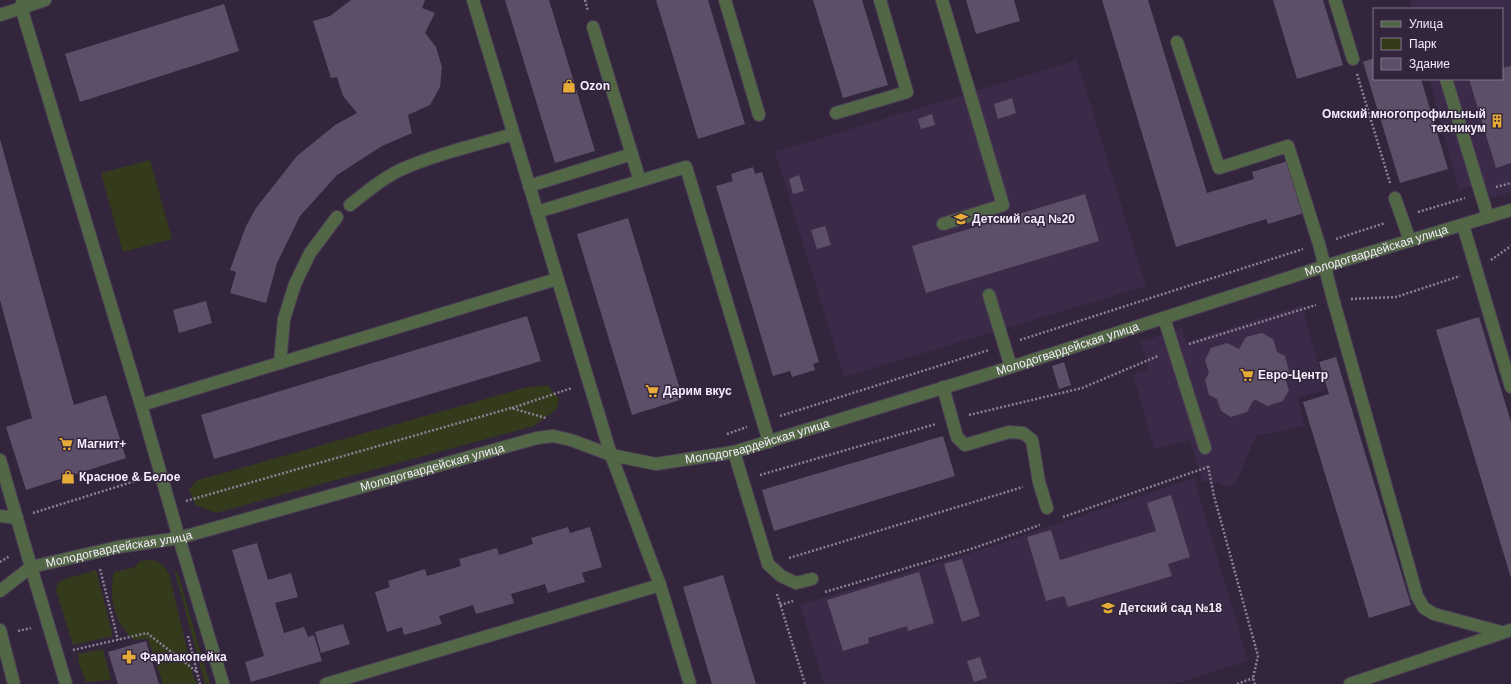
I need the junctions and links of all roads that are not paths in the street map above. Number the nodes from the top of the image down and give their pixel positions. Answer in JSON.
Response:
{"nodes":[{"id":1,"x":45,"y":0,"type":"edge"},
{"id":2,"x":473,"y":0,"type":"edge"},
{"id":3,"x":725,"y":0,"type":"edge"},
{"id":4,"x":880,"y":0,"type":"edge"},
{"id":5,"x":942,"y":0,"type":"edge"},
{"id":6,"x":1335,"y":0,"type":"edge"},
{"id":7,"x":22,"y":3,"type":"edge"},
{"id":8,"x":0,"y":14,"type":"edge"},
{"id":9,"x":593,"y":27,"type":"dead end"},
{"id":10,"x":1177,"y":42,"type":"dead end"},
{"id":11,"x":1353,"y":59,"type":"road end"},
{"id":12,"x":1446,"y":80,"type":"edge"},
{"id":13,"x":836,"y":113,"type":"dead end"},
{"id":14,"x":760,"y":115,"type":"dead end"},
{"id":15,"x":513,"y":134,"type":"junction"},
{"id":16,"x":632,"y":154,"type":"junction"},
{"id":17,"x":640,"y":181,"type":"junction"},
{"id":18,"x":529,"y":186,"type":"junction"},
{"id":19,"x":1395,"y":198,"type":"road end"},
{"id":20,"x":350,"y":205,"type":"dead end"},
{"id":21,"x":1511,"y":210,"type":"edge"},
{"id":22,"x":537,"y":212,"type":"junction"},
{"id":23,"x":337,"y":217,"type":"dead end"},
{"id":24,"x":1488,"y":217,"type":"junction"},
{"id":25,"x":943,"y":224,"type":"dead end"},
{"id":26,"x":1463,"y":225,"type":"junction"},
{"id":27,"x":1410,"y":241,"type":"junction"},
{"id":28,"x":1324,"y":266,"type":"junction"},
{"id":29,"x":557,"y":280,"type":"junction"},
{"id":30,"x":989,"y":295,"type":"dead end"},
{"id":31,"x":1164,"y":318,"type":"junction"},
{"id":32,"x":280,"y":363,"type":"junction"},
{"id":33,"x":1011,"y":367,"type":"junction"},
{"id":34,"x":943,"y":387,"type":"junction"},
{"id":35,"x":1511,"y":387,"type":"edge"},
{"id":36,"x":141,"y":405,"type":"junction"},
{"id":37,"x":769,"y":442,"type":"junction"},
{"id":38,"x":1205,"y":448,"type":"road end"},
{"id":39,"x":734,"y":452,"type":"junction"},
{"id":40,"x":611,"y":455,"type":"junction"},
{"id":41,"x":0,"y":460,"type":"edge"},
{"id":42,"x":1047,"y":508,"type":"dead end"},
{"id":43,"x":0,"y":516,"type":"edge"},
{"id":44,"x":16,"y":518,"type":"junction"},
{"id":45,"x":179,"y":538,"type":"junction"},
{"id":46,"x":31,"y":567,"type":"junction"},
{"id":47,"x":812,"y":579,"type":"dead end"},
{"id":48,"x":660,"y":585,"type":"junction"},
{"id":49,"x":0,"y":591,"type":"edge"},
{"id":50,"x":1506,"y":631,"type":"edge"},
{"id":51,"x":1,"y":632,"type":"edge"},
{"id":52,"x":14,"y":684,"type":"edge"},
{"id":53,"x":66,"y":684,"type":"edge"},
{"id":54,"x":223,"y":684,"type":"edge"},
{"id":55,"x":326,"y":684,"type":"edge"},
{"id":56,"x":690,"y":684,"type":"edge"},
{"id":57,"x":1350,"y":684,"type":"edge"}],
"edges":[{"from":1,"to":7,"type":"street"},
{"from":2,"to":15,"type":"street"},
{"from":3,"to":14,"type":"street"},
{"from":4,"to":13,"type":"street"},
{"from":5,"to":25,"type":"street"},
{"from":6,"to":11,"type":"street"},
{"from":7,"to":8,"type":"street"},
{"from":7,"to":36,"type":"street"},
{"from":9,"to":16,"type":"street"},
{"from":10,"to":28,"type":"street"},
{"from":12,"to":24,"type":"street"},
{"from":15,"to":18,"type":"street"},
{"from":15,"to":20,"type":"street"},
{"from":16,"to":17,"type":"street"},
{"from":16,"to":18,"type":"street"},
{"from":17,"to":22,"type":"street"},
{"from":17,"to":37,"type":"street"},
{"from":18,"to":22,"type":"street"},
{"from":19,"to":27,"type":"street"},
{"from":21,"to":24,"type":"street","name":"Молодогвардейская улица"},
{"from":22,"to":29,"type":"street"},
{"from":23,"to":32,"type":"street"},
{"from":24,"to":26,"type":"street","name":"Молодогвардейская улица"},
{"from":26,"to":27,"type":"street","name":"Молодогвардейская улица"},
{"from":26,"to":35,"type":"street"},
{"from":27,"to":28,"type":"street","name":"Молодогвардейская улица"},
{"from":28,"to":31,"type":"street","name":"Молодогвардейская улица"},
{"from":28,"to":50,"type":"street"},
{"from":29,"to":32,"type":"street"},
{"from":29,"to":40,"type":"street"},
{"from":30,"to":33,"type":"street"},
{"from":31,"to":33,"type":"street","name":"Молодогвардейская улица"},
{"from":31,"to":38,"type":"street"},
{"from":32,"to":36,"type":"street"},
{"from":33,"to":34,"type":"street","name":"Молодогвардейская улица"},
{"from":34,"to":37,"type":"street","name":"Молодогвардейская улица"},
{"from":34,"to":42,"type":"street"},
{"from":36,"to":45,"type":"street"},
{"from":37,"to":39,"type":"street","name":"Молодогвардейская улица"},
{"from":39,"to":40,"type":"street","name":"Молодогвардейская улица"},
{"from":39,"to":47,"type":"street"},
{"from":40,"to":45,"type":"street","name":"Молодогвардейская улица"},
{"from":40,"to":48,"type":"street"},
{"from":41,"to":44,"type":"street"},
{"from":43,"to":44,"type":"street"},
{"from":44,"to":46,"type":"street"},
{"from":45,"to":46,"type":"street","name":"Молодогвардейская улица"},
{"from":45,"to":54,"type":"street"},
{"from":46,"to":49,"type":"street","name":"Молодогвардейская улица"},
{"from":46,"to":53,"type":"street"},
{"from":48,"to":55,"type":"street"},
{"from":48,"to":56,"type":"street"},
{"from":50,"to":57,"type":"street"},
{"from":51,"to":52,"type":"street"}]}
